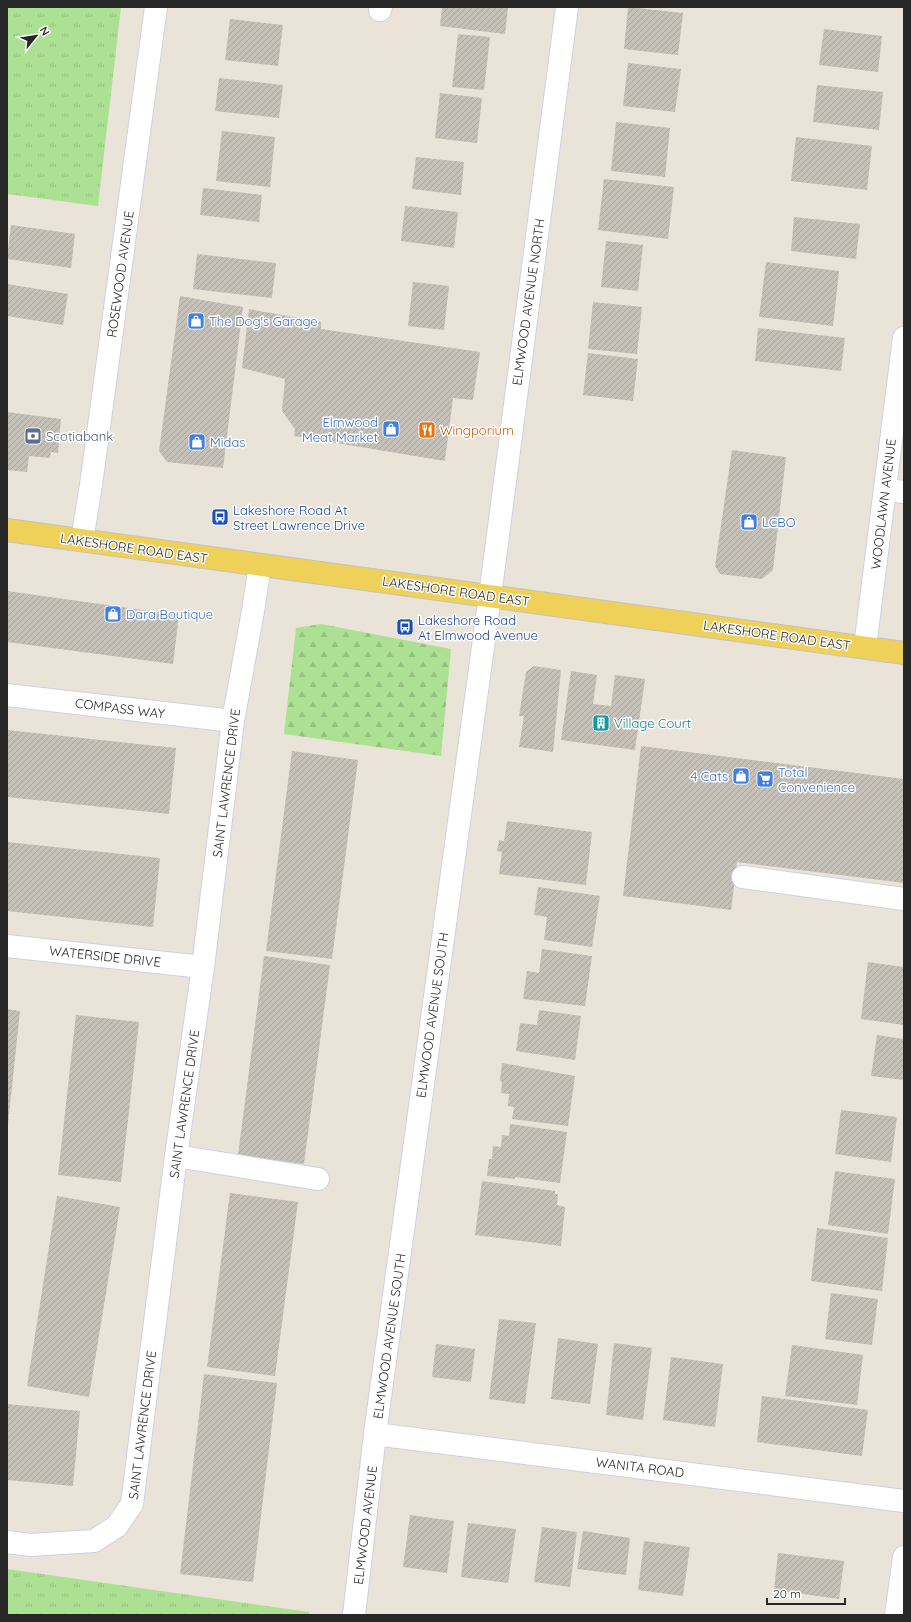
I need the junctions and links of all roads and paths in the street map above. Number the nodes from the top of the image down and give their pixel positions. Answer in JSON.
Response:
{"nodes":[{"id":1,"x":156,"y":7,"type":"edge"},
{"id":2,"x":567,"y":7,"type":"edge"},
{"id":3,"x":904,"y":338,"type":"edge"},
{"id":4,"x":894,"y":491,"type":"edge"},
{"id":5,"x":7,"y":530,"type":"edge"},
{"id":6,"x":82,"y":540,"type":"junction"},
{"id":7,"x":260,"y":565,"type":"junction"},
{"id":8,"x":490,"y":596,"type":"junction"},
{"id":9,"x":865,"y":647,"type":"junction"},
{"id":10,"x":904,"y":653,"type":"edge"},
{"id":11,"x":7,"y":694,"type":"edge"},
{"id":12,"x":233,"y":721,"type":"junction"},
{"id":13,"x":743,"y":877,"type":"dead end"},
{"id":14,"x":904,"y":899,"type":"edge"},
{"id":15,"x":7,"y":946,"type":"edge"},
{"id":16,"x":203,"y":967,"type":"junction"},
{"id":17,"x":176,"y":1156,"type":"junction"},
{"id":18,"x":318,"y":1179,"type":"dead end"},
{"id":19,"x":375,"y":1434,"type":"junction"},
{"id":20,"x":904,"y":1501,"type":"edge"},
{"id":21,"x":7,"y":1542,"type":"edge"},
{"id":22,"x":904,"y":1557,"type":"edge"},
{"id":23,"x":354,"y":1615,"type":"edge"},
{"id":24,"x":896,"y":1615,"type":"edge"}],
"edges":[{"from":1,"to":6,"type":"street","name":"ROSEWOOD AVENUE"},
{"from":2,"to":8,"type":"street","name":"ELMWOOD AVENUE NORTH"},
{"from":3,"to":4,"type":"street","name":"WOODLAWN AVENUE"},
{"from":4,"to":9,"type":"street","name":"WOODLAWN AVENUE"},
{"from":5,"to":6,"type":"main road","name":"LAKESHORE ROAD EAST"},
{"from":6,"to":7,"type":"main road","name":"LAKESHORE ROAD EAST"},
{"from":7,"to":8,"type":"main road","name":"LAKESHORE ROAD EAST"},
{"from":7,"to":12,"type":"street","name":"SAINT LAWRENCE DRIVE"},
{"from":8,"to":9,"type":"main road","name":"LAKESHORE ROAD EAST"},
{"from":8,"to":19,"type":"street","name":"ELMWOOD AVENUE SOUTH"},
{"from":9,"to":10,"type":"main road","name":"LAKESHORE ROAD EAST"},
{"from":11,"to":12,"type":"street","name":"COMPASS WAY"},
{"from":12,"to":16,"type":"street","name":"SAINT LAWRENCE DRIVE"},
{"from":13,"to":14,"type":"street"},
{"from":15,"to":16,"type":"street","name":"WATERSIDE DRIVE"},
{"from":16,"to":17,"type":"street","name":"SAINT LAWRENCE DRIVE"},
{"from":17,"to":18,"type":"street"},
{"from":17,"to":21,"type":"street","name":"SAINT LAWRENCE DRIVE"},
{"from":19,"to":20,"type":"street","name":"WANITA ROAD"},
{"from":19,"to":23,"type":"street","name":"ELMWOOD AVENUE"},
{"from":22,"to":24,"type":"street"}]}
